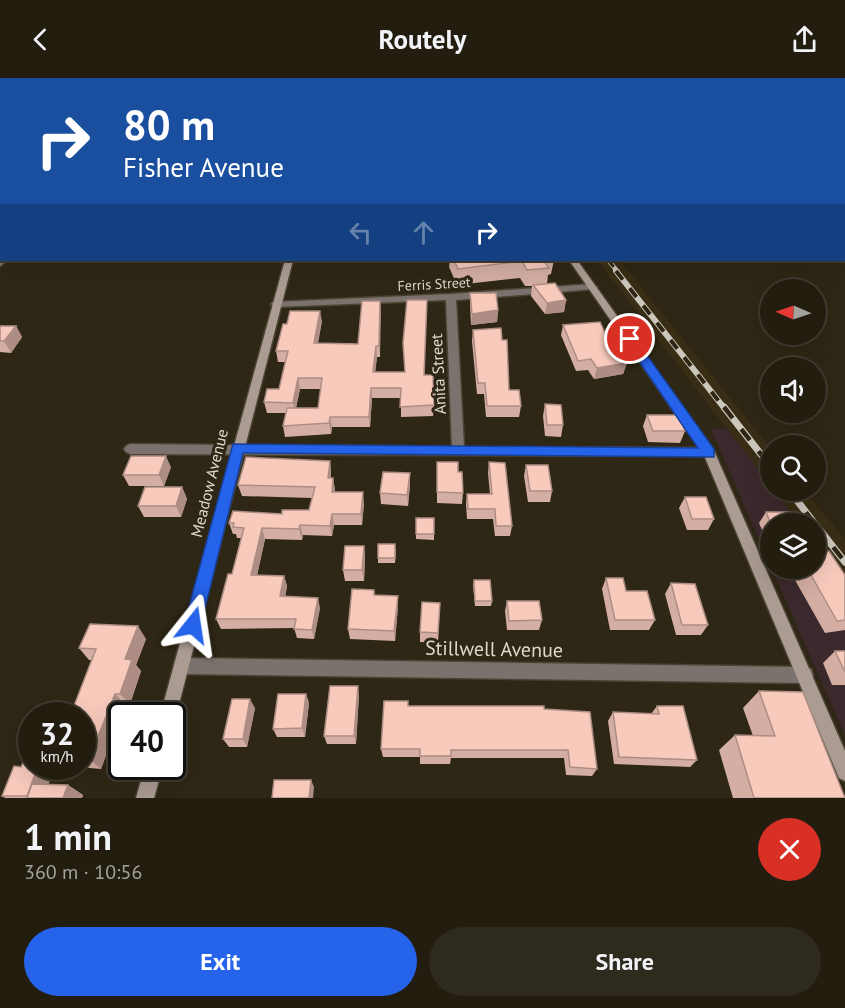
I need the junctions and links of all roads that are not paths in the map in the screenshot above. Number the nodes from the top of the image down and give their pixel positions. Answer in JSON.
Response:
{"nodes":[{"id":1,"x":289,"y":261,"type":"edge"},
{"id":2,"x":574,"y":261,"type":"edge"},
{"id":3,"x":592,"y":287,"type":"junction"},
{"id":4,"x":451,"y":297,"type":"junction"},
{"id":5,"x":276,"y":304,"type":"junction"},
{"id":6,"x":238,"y":448,"type":"junction"},
{"id":7,"x":130,"y":449,"type":"dead end"},
{"id":8,"x":458,"y":450,"type":"junction"},
{"id":9,"x":709,"y":453,"type":"junction"},
{"id":10,"x":182,"y":666,"type":"junction"},
{"id":11,"x":805,"y":675,"type":"junction"},
{"id":12,"x":172,"y":702,"type":"edge"},
{"id":13,"x":845,"y":772,"type":"edge"},
{"id":14,"x":150,"y":780,"type":"edge"},
{"id":15,"x":145,"y":798,"type":"edge"}],
"edges":[{"from":1,"to":5,"type":"street","name":"Meadow Avenue"},
{"from":2,"to":3,"type":"street"},
{"from":3,"to":4,"type":"street","name":"Ferris Street"},
{"from":3,"to":9,"type":"street"},
{"from":4,"to":5,"type":"street","name":"Ferris Street"},
{"from":4,"to":8,"type":"street","name":"Anita Street"},
{"from":5,"to":6,"type":"street","name":"Meadow Avenue"},
{"from":6,"to":7,"type":"street"},
{"from":6,"to":8,"type":"street"},
{"from":6,"to":10,"type":"street","name":"Meadow Avenue"},
{"from":8,"to":9,"type":"street"},
{"from":9,"to":11,"type":"street"},
{"from":10,"to":11,"type":"street","name":"Stillwell Avenue"},
{"from":10,"to":12,"type":"street","name":"Meadow Avenue"},
{"from":11,"to":13,"type":"street"},
{"from":14,"to":15,"type":"street"}]}
